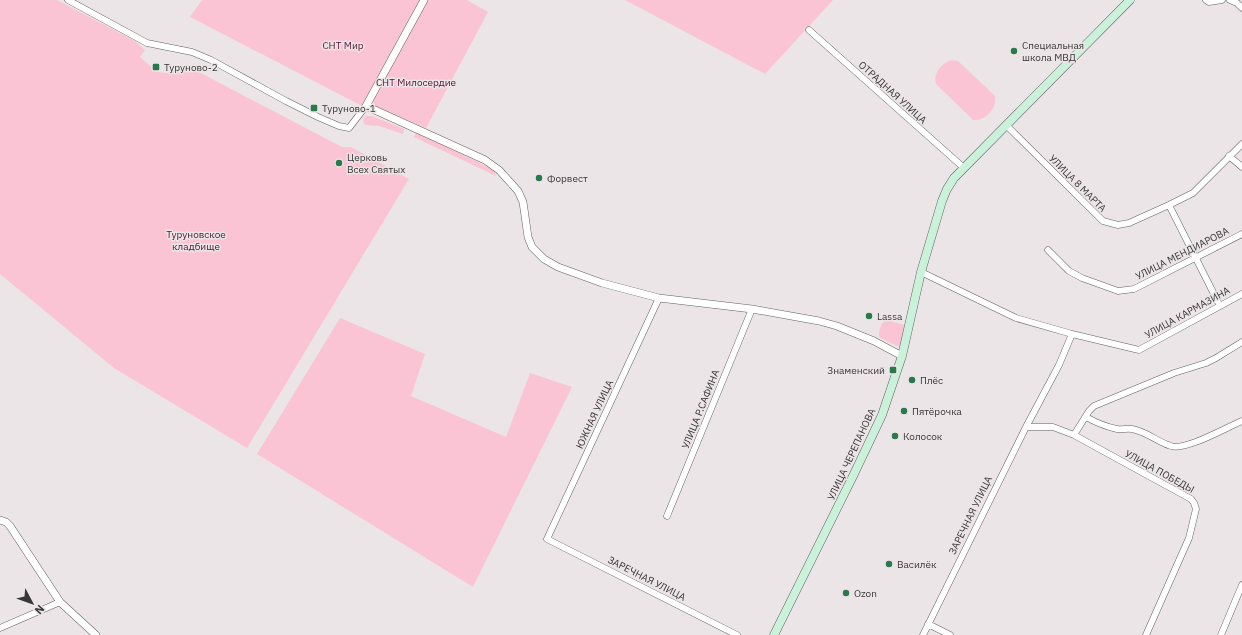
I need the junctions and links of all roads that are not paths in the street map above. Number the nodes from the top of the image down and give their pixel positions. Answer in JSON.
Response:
{"nodes":[{"id":1,"x":68,"y":0,"type":"edge"},
{"id":2,"x":424,"y":0,"type":"edge"},
{"id":3,"x":1130,"y":0,"type":"edge"},
{"id":4,"x":1206,"y":0,"type":"edge"},
{"id":5,"x":1222,"y":0,"type":"edge"},
{"id":6,"x":1230,"y":0,"type":"edge"},
{"id":7,"x":1242,"y":8,"type":"edge"},
{"id":8,"x":809,"y":30,"type":"dead end"},
{"id":9,"x":366,"y":106,"type":"junction"},
{"id":10,"x":1006,"y":125,"type":"junction"},
{"id":11,"x":1242,"y":144,"type":"edge"},
{"id":12,"x":1229,"y":156,"type":"junction"},
{"id":13,"x":1242,"y":167,"type":"edge"},
{"id":14,"x":964,"y":168,"type":"junction"},
{"id":15,"x":1169,"y":205,"type":"junction"},
{"id":16,"x":1242,"y":234,"type":"edge"},
{"id":17,"x":1048,"y":250,"type":"dead end"},
{"id":18,"x":1195,"y":258,"type":"junction"},
{"id":19,"x":921,"y":272,"type":"junction"},
{"id":20,"x":1242,"y":294,"type":"edge"},
{"id":21,"x":659,"y":298,"type":"junction"},
{"id":22,"x":1220,"y":306,"type":"junction"},
{"id":23,"x":752,"y":309,"type":"junction"},
{"id":24,"x":1072,"y":334,"type":"junction"},
{"id":25,"x":1242,"y":342,"type":"edge"},
{"id":26,"x":902,"y":356,"type":"junction"},
{"id":27,"x":1086,"y":417,"type":"junction"},
{"id":28,"x":1242,"y":421,"type":"edge"},
{"id":29,"x":1026,"y":427,"type":"junction"},
{"id":30,"x":1074,"y":436,"type":"junction"},
{"id":31,"x":667,"y":516,"type":"dead end"},
{"id":32,"x":0,"y":520,"type":"edge"},
{"id":33,"x":547,"y":539,"type":"joint"},
{"id":34,"x":1242,"y":585,"type":"edge"},
{"id":35,"x":60,"y":602,"type":"junction"},
{"id":36,"x":928,"y":624,"type":"junction"},
{"id":37,"x":0,"y":628,"type":"edge"},
{"id":38,"x":96,"y":635,"type":"edge"},
{"id":39,"x":737,"y":635,"type":"edge"},
{"id":40,"x":774,"y":635,"type":"edge"},
{"id":41,"x":923,"y":635,"type":"edge"},
{"id":42,"x":950,"y":635,"type":"edge"},
{"id":43,"x":1146,"y":635,"type":"edge"},
{"id":44,"x":1221,"y":635,"type":"edge"}],
"edges":[{"from":1,"to":9,"type":"street"},
{"from":2,"to":9,"type":"street"},
{"from":3,"to":10,"type":"main road","name":"УЛИЦА ЧЕРЕПАНОВА"},
{"from":4,"to":5,"type":"street"},
{"from":6,"to":7,"type":"street"},
{"from":8,"to":14,"type":"street","name":"ОТРАДНАЯ УЛИЦА"},
{"from":9,"to":21,"type":"street"},
{"from":10,"to":14,"type":"main road","name":"УЛИЦА ЧЕРЕПАНОВА"},
{"from":10,"to":15,"type":"street","name":"УЛИЦА 8 МАРТА"},
{"from":11,"to":12,"type":"street","name":"УЛИЦА 8 МАРТА"},
{"from":12,"to":13,"type":"street"},
{"from":12,"to":15,"type":"street","name":"УЛИЦА 8 МАРТА"},
{"from":14,"to":19,"type":"main road","name":"УЛИЦА ЧЕРЕПАНОВА"},
{"from":15,"to":18,"type":"street"},
{"from":16,"to":18,"type":"street","name":"УЛИЦА МЕНДИАРОВА"},
{"from":17,"to":18,"type":"street","name":"УЛИЦА МЕНДИАРОВА"},
{"from":18,"to":22,"type":"street"},
{"from":19,"to":24,"type":"street"},
{"from":19,"to":26,"type":"main road","name":"УЛИЦА ЧЕРЕПАНОВА"},
{"from":20,"to":22,"type":"street","name":"УЛИЦА КАРМАЗИНА"},
{"from":21,"to":23,"type":"street"},
{"from":21,"to":33,"type":"street","name":"ЮЖНАЯ УЛИЦА"},
{"from":22,"to":24,"type":"street","name":"УЛИЦА КАРМАЗИНА"},
{"from":23,"to":26,"type":"street"},
{"from":23,"to":31,"type":"street","name":"УЛИЦА Р.САФИНА"},
{"from":24,"to":29,"type":"street","name":"ЗАРЕЧНАЯ УЛИЦА"},
{"from":25,"to":27,"type":"street"},
{"from":26,"to":40,"type":"main road","name":"УЛИЦА ЧЕРЕПАНОВА"},
{"from":27,"to":28,"type":"street"},
{"from":27,"to":30,"type":"street"},
{"from":29,"to":30,"type":"street"},
{"from":29,"to":36,"type":"street","name":"ЗАРЕЧНАЯ УЛИЦА"},
{"from":30,"to":43,"type":"street","name":"УЛИЦА ПОБЕДЫ"},
{"from":32,"to":35,"type":"street"},
{"from":33,"to":39,"type":"street","name":"ЗАРЕЧНАЯ УЛИЦА"},
{"from":34,"to":44,"type":"street"},
{"from":35,"to":37,"type":"street"},
{"from":35,"to":38,"type":"street"},
{"from":36,"to":41,"type":"street","name":"ЗАРЕЧНАЯ УЛИЦА"},
{"from":36,"to":42,"type":"street"}]}
